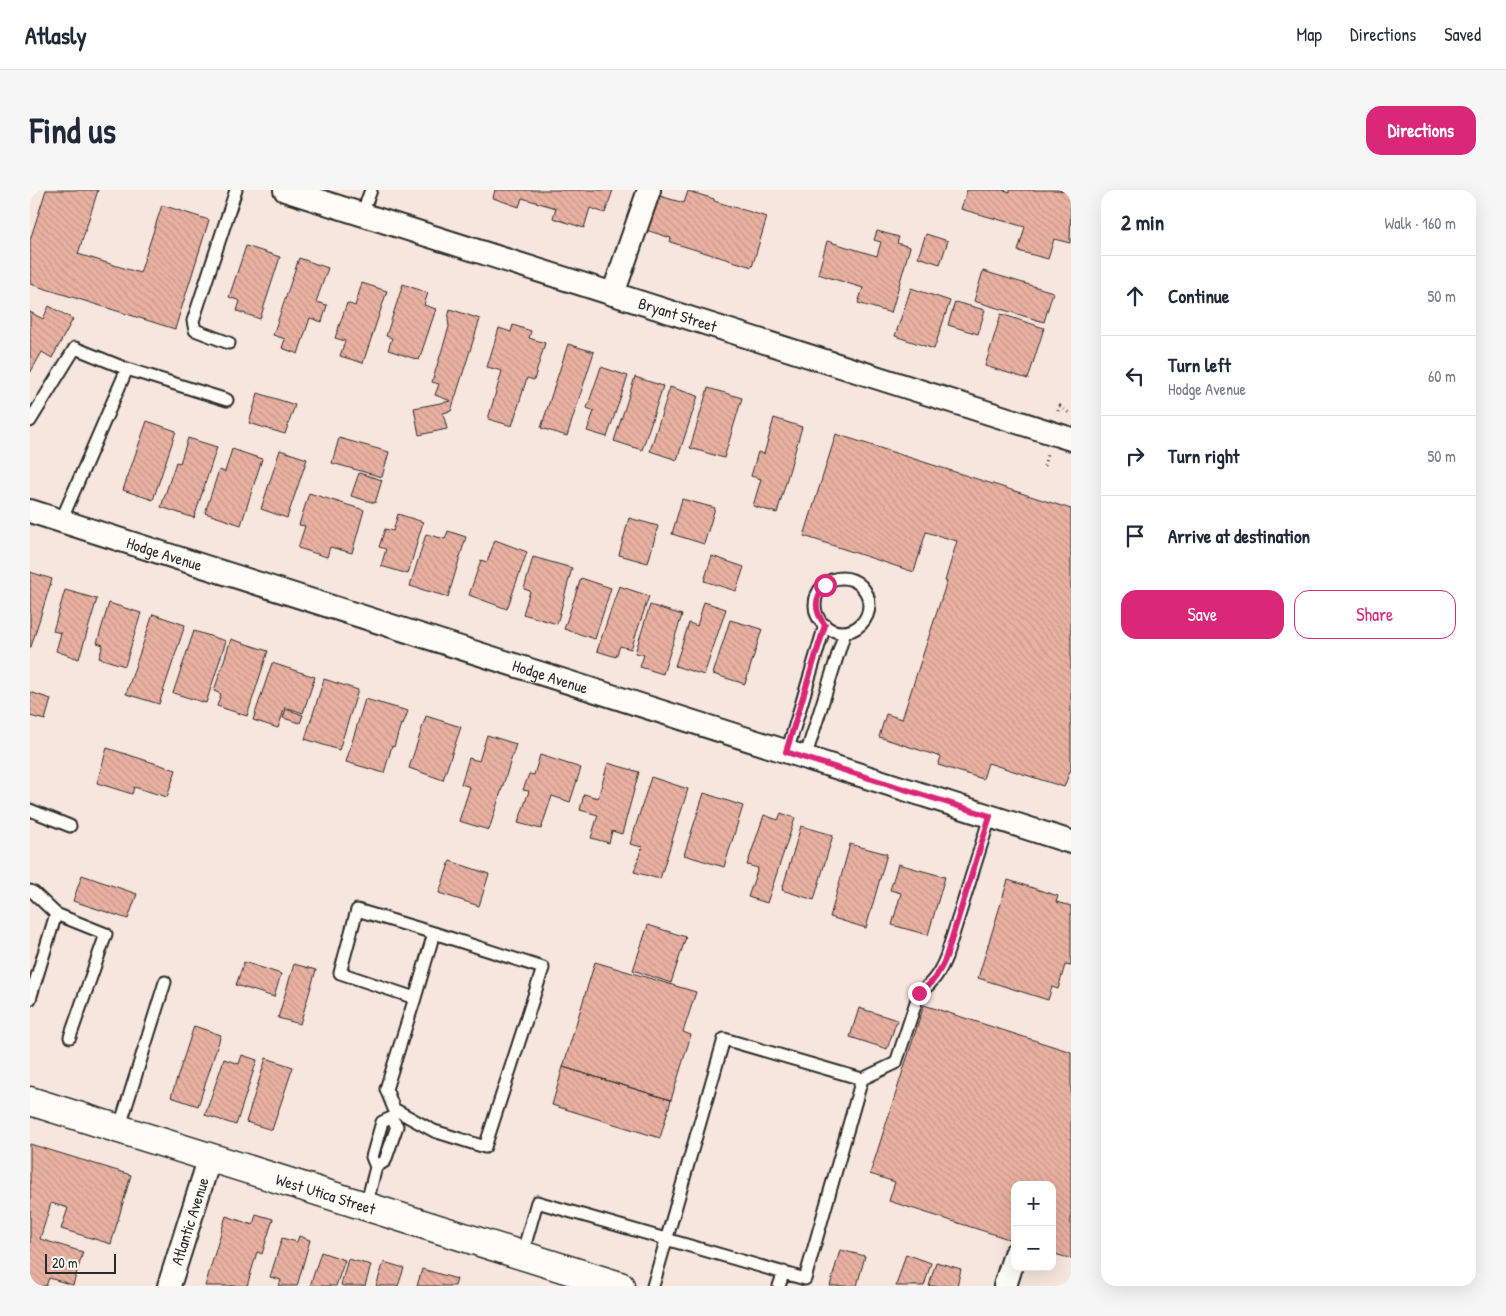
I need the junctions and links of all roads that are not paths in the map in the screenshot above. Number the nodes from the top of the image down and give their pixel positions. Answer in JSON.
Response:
{"nodes":[{"id":1,"x":236,"y":190,"type":"edge"},
{"id":2,"x":285,"y":190,"type":"edge"},
{"id":3,"x":370,"y":190,"type":"edge"},
{"id":4,"x":649,"y":190,"type":"edge"},
{"id":5,"x":362,"y":214,"type":"junction"},
{"id":6,"x":613,"y":294,"type":"junction"},
{"id":7,"x":229,"y":343,"type":"dead end"},
{"id":8,"x":127,"y":369,"type":"junction"},
{"id":9,"x":228,"y":400,"type":"dead end"},
{"id":10,"x":30,"y":420,"type":"edge"},
{"id":11,"x":1071,"y":439,"type":"edge"},
{"id":12,"x":30,"y":511,"type":"edge"},
{"id":13,"x":61,"y":521,"type":"junction"},
{"id":14,"x":825,"y":625,"type":"junction"},
{"id":15,"x":844,"y":632,"type":"junction"},
{"id":16,"x":796,"y":755,"type":"junction"},
{"id":17,"x":30,"y":810,"type":"edge"},
{"id":18,"x":990,"y":816,"type":"junction"},
{"id":19,"x":70,"y":826,"type":"dead end"},
{"id":20,"x":1071,"y":842,"type":"edge"},
{"id":21,"x":30,"y":891,"type":"edge"},
{"id":22,"x":56,"y":914,"type":"junction"},
{"id":23,"x":434,"y":933,"type":"junction"},
{"id":24,"x":165,"y":982,"type":"dead end"},
{"id":25,"x":415,"y":998,"type":"junction"},
{"id":26,"x":30,"y":999,"type":"edge"},
{"id":27,"x":70,"y":1038,"type":"dead end"},
{"id":28,"x":862,"y":1078,"type":"junction"},
{"id":29,"x":30,"y":1101,"type":"edge"},
{"id":30,"x":392,"y":1114,"type":"junction"},
{"id":31,"x":119,"y":1129,"type":"junction"},
{"id":32,"x":210,"y":1157,"type":"junction"},
{"id":33,"x":366,"y":1206,"type":"junction"},
{"id":34,"x":667,"y":1239,"type":"junction"},
{"id":35,"x":522,"y":1255,"type":"junction"},
{"id":36,"x":1011,"y":1267,"type":"edge"},
{"id":37,"x":784,"y":1272,"type":"junction"},
{"id":38,"x":170,"y":1286,"type":"edge"},
{"id":39,"x":620,"y":1286,"type":"edge"},
{"id":40,"x":654,"y":1286,"type":"edge"},
{"id":41,"x":779,"y":1286,"type":"edge"},
{"id":42,"x":1005,"y":1286,"type":"edge"}],
"edges":[{"from":1,"to":7,"type":"lane"},
{"from":2,"to":5,"type":"street","name":"Bryant Street"},
{"from":3,"to":5,"type":"lane"},
{"from":4,"to":6,"type":"street"},
{"from":5,"to":6,"type":"street","name":"Bryant Street"},
{"from":6,"to":11,"type":"street","name":"Bryant Street"},
{"from":8,"to":9,"type":"lane"},
{"from":8,"to":10,"type":"lane"},
{"from":8,"to":13,"type":"lane"},
{"from":12,"to":13,"type":"street","name":"Hodge Avenue"},
{"from":13,"to":16,"type":"street","name":"Hodge Avenue"},
{"from":14,"to":15,"type":"lane"},
{"from":14,"to":15,"type":"lane"},
{"from":14,"to":16,"type":"lane"},
{"from":15,"to":16,"type":"lane"},
{"from":16,"to":18,"type":"street","name":"Hodge Avenue"},
{"from":17,"to":19,"type":"lane"},
{"from":18,"to":20,"type":"street","name":"Hodge Avenue"},
{"from":18,"to":28,"type":"lane"},
{"from":21,"to":22,"type":"lane"},
{"from":22,"to":26,"type":"lane"},
{"from":22,"to":27,"type":"lane"},
{"from":23,"to":25,"type":"lane"},
{"from":23,"to":25,"type":"lane"},
{"from":23,"to":30,"type":"lane"},
{"from":24,"to":31,"type":"lane"},
{"from":25,"to":30,"type":"lane"},
{"from":28,"to":34,"type":"lane"},
{"from":28,"to":37,"type":"lane"},
{"from":29,"to":31,"type":"street","name":"West Utica Street"},
{"from":30,"to":33,"type":"lane"},
{"from":31,"to":32,"type":"street","name":"West Utica Street"},
{"from":32,"to":33,"type":"street","name":"West Utica Street"},
{"from":32,"to":38,"type":"street","name":"Atlantic Avenue"},
{"from":33,"to":35,"type":"street","name":"West Utica Street"},
{"from":34,"to":35,"type":"lane"},
{"from":34,"to":37,"type":"lane"},
{"from":34,"to":40,"type":"lane"},
{"from":35,"to":39,"type":"street","name":"West Utica Street"},
{"from":36,"to":42,"type":"street"},
{"from":37,"to":41,"type":"lane"}]}
